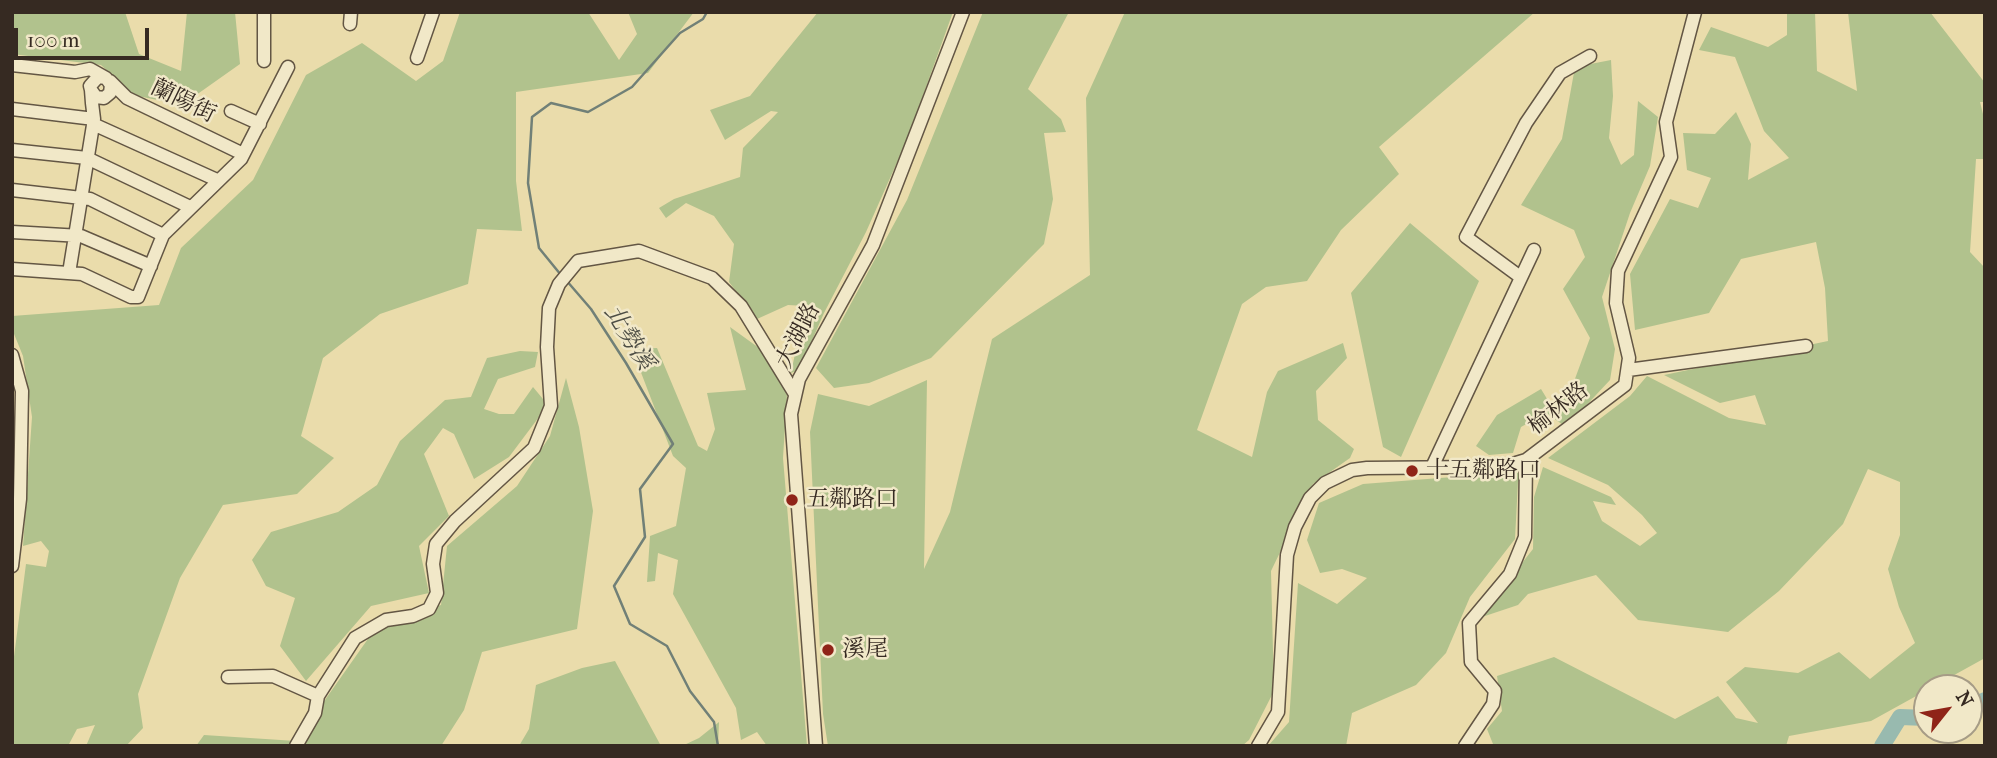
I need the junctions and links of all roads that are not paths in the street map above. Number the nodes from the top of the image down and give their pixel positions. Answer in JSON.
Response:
{"nodes":[{"id":1,"x":264,"y":12,"type":"edge"},
{"id":2,"x":433,"y":12,"type":"edge"},
{"id":3,"x":962,"y":12,"type":"edge"},
{"id":4,"x":1695,"y":12,"type":"edge"},
{"id":5,"x":1590,"y":56,"type":"dead end"},
{"id":6,"x":417,"y":58,"type":"dead end"},
{"id":7,"x":264,"y":61,"type":"dead end"},
{"id":8,"x":12,"y":65,"type":"edge"},
{"id":9,"x":288,"y":67,"type":"dead end"},
{"id":10,"x":75,"y":72,"type":"junction"},
{"id":11,"x":108,"y":80,"type":"junction"},
{"id":12,"x":90,"y":88,"type":"junction"},
{"id":13,"x":107,"y":96,"type":"junction"},
{"id":14,"x":12,"y":109,"type":"edge"},
{"id":15,"x":231,"y":111,"type":"dead end"},
{"id":16,"x":94,"y":121,"type":"junction"},
{"id":17,"x":260,"y":124,"type":"junction"},
{"id":18,"x":12,"y":150,"type":"edge"},
{"id":19,"x":243,"y":154,"type":"junction"},
{"id":20,"x":88,"y":158,"type":"junction"},
{"id":21,"x":218,"y":180,"type":"junction"},
{"id":22,"x":12,"y":190,"type":"edge"},
{"id":23,"x":81,"y":197,"type":"junction"},
{"id":24,"x":190,"y":207,"type":"junction"},
{"id":25,"x":12,"y":232,"type":"edge"},
{"id":26,"x":75,"y":235,"type":"junction"},
{"id":27,"x":163,"y":235,"type":"junction"},
{"id":28,"x":1534,"y":250,"type":"dead end"},
{"id":29,"x":151,"y":266,"type":"junction"},
{"id":30,"x":12,"y":269,"type":"edge"},
{"id":31,"x":69,"y":273,"type":"junction"},
{"id":32,"x":1519,"y":276,"type":"junction"},
{"id":33,"x":1806,"y":346,"type":"dead end"},
{"id":34,"x":12,"y":355,"type":"edge"},
{"id":35,"x":1628,"y":370,"type":"junction"},
{"id":36,"x":796,"y":394,"type":"junction"},
{"id":37,"x":1526,"y":460,"type":"junction"},
{"id":38,"x":1433,"y":465,"type":"junction"},
{"id":39,"x":12,"y":566,"type":"edge"},
{"id":40,"x":229,"y":677,"type":"dead end"},
{"id":41,"x":318,"y":696,"type":"junction"},
{"id":42,"x":296,"y":746,"type":"edge"},
{"id":43,"x":816,"y":746,"type":"edge"},
{"id":44,"x":1258,"y":746,"type":"edge"},
{"id":45,"x":1465,"y":746,"type":"edge"}],
"edges":[{"from":1,"to":7,"type":"street"},
{"from":2,"to":6,"type":"street"},
{"from":3,"to":36,"type":"street","name":"大湖路"},
{"from":4,"to":35,"type":"street"},
{"from":5,"to":32,"type":"street"},
{"from":8,"to":10,"type":"street","name":"蘭陽街"},
{"from":9,"to":17,"type":"street"},
{"from":10,"to":11,"type":"street","name":"蘭陽街"},
{"from":10,"to":12,"type":"street"},
{"from":11,"to":12,"type":"street"},
{"from":11,"to":13,"type":"street"},
{"from":11,"to":19,"type":"street","name":"蘭陽街"},
{"from":12,"to":13,"type":"street"},
{"from":12,"to":16,"type":"street"},
{"from":13,"to":16,"type":"street"},
{"from":14,"to":16,"type":"street"},
{"from":15,"to":17,"type":"street","name":"蘭陽街"},
{"from":16,"to":20,"type":"street"},
{"from":16,"to":21,"type":"street"},
{"from":17,"to":19,"type":"street"},
{"from":18,"to":20,"type":"street"},
{"from":19,"to":21,"type":"street"},
{"from":20,"to":23,"type":"street"},
{"from":20,"to":24,"type":"street"},
{"from":21,"to":24,"type":"street"},
{"from":22,"to":23,"type":"street"},
{"from":23,"to":26,"type":"street"},
{"from":23,"to":27,"type":"street"},
{"from":24,"to":27,"type":"street"},
{"from":25,"to":26,"type":"street"},
{"from":26,"to":29,"type":"street"},
{"from":26,"to":31,"type":"street"},
{"from":27,"to":29,"type":"street"},
{"from":28,"to":32,"type":"street"},
{"from":29,"to":31,"type":"street"},
{"from":30,"to":31,"type":"street"},
{"from":32,"to":38,"type":"street"},
{"from":33,"to":35,"type":"street"},
{"from":34,"to":39,"type":"street"},
{"from":35,"to":37,"type":"street","name":"榆林路"},
{"from":36,"to":41,"type":"street"},
{"from":36,"to":43,"type":"street","name":"大湖路"},
{"from":37,"to":38,"type":"street","name":"榆林路"},
{"from":37,"to":45,"type":"street"},
{"from":38,"to":44,"type":"street","name":"榆林路"},
{"from":40,"to":41,"type":"street"},
{"from":41,"to":42,"type":"street"}]}
